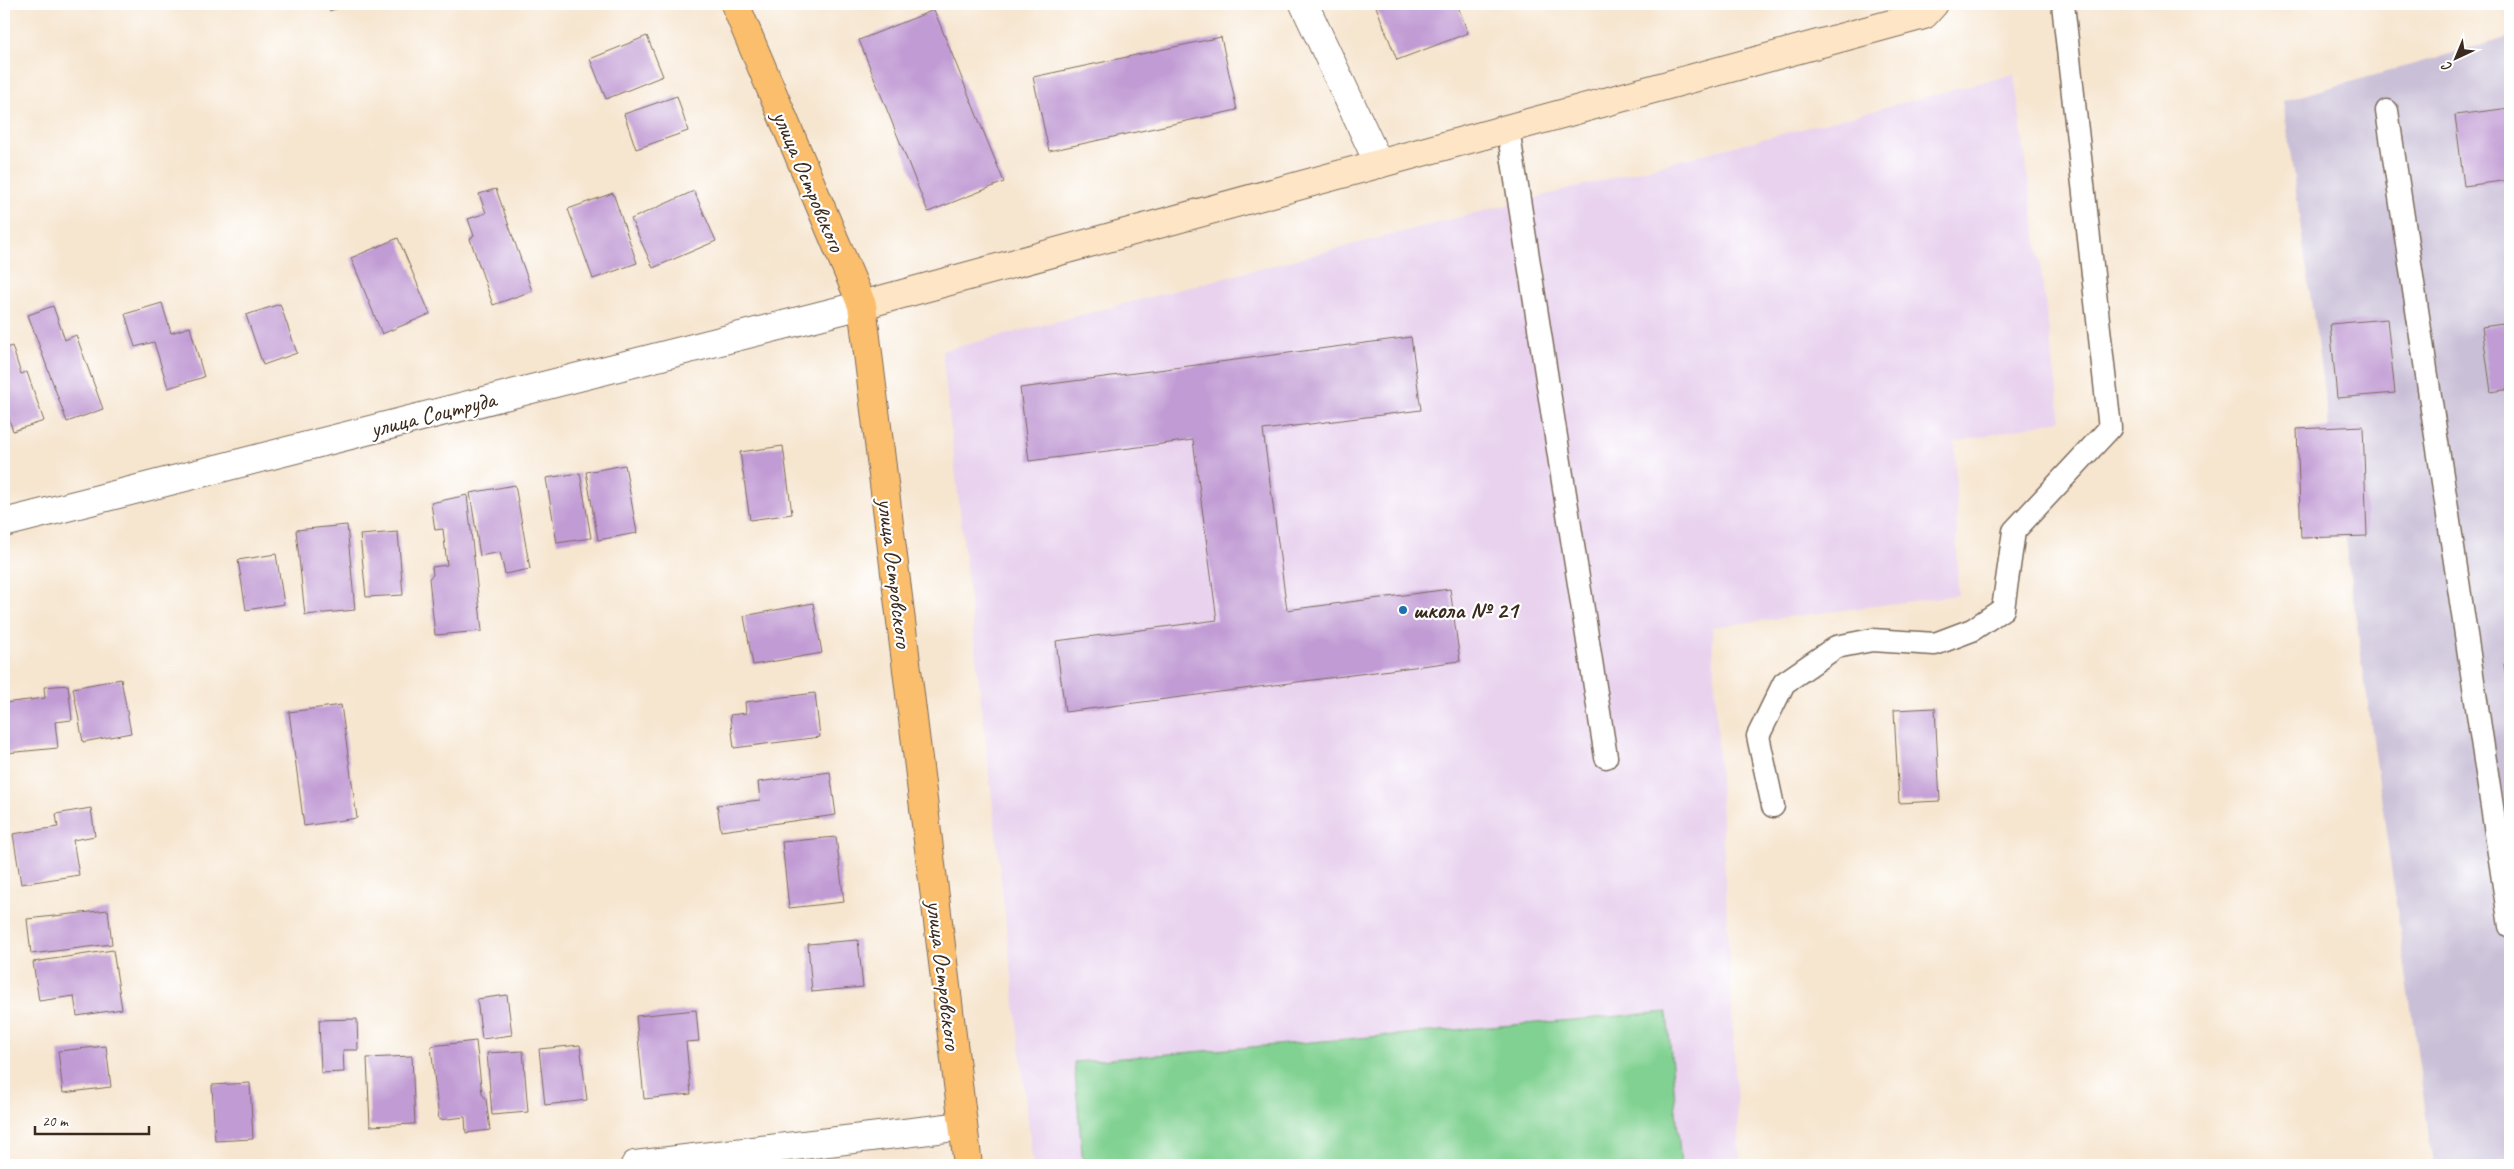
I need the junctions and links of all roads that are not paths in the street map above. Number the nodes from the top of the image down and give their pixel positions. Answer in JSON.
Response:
{"nodes":[{"id":1,"x":735,"y":4,"type":"edge"},
{"id":2,"x":1304,"y":4,"type":"edge"},
{"id":3,"x":1934,"y":4,"type":"edge"},
{"id":4,"x":2063,"y":4,"type":"edge"},
{"id":5,"x":2387,"y":111,"type":"dead end"},
{"id":6,"x":1508,"y":129,"type":"junction"},
{"id":7,"x":1379,"y":164,"type":"junction"},
{"id":8,"x":862,"y":305,"type":"junction"},
{"id":9,"x":4,"y":523,"type":"edge"},
{"id":10,"x":1606,"y":757,"type":"dead end"},
{"id":11,"x":1774,"y":806,"type":"dead end"},
{"id":12,"x":2510,"y":926,"type":"edge"},
{"id":13,"x":963,"y":1126,"type":"junction"},
{"id":14,"x":635,"y":1165,"type":"edge"},
{"id":15,"x":968,"y":1165,"type":"edge"}],
"edges":[{"from":1,"to":8,"type":"main road","name":"улица Островского"},
{"from":2,"to":7,"type":"street"},
{"from":3,"to":6,"type":"street"},
{"from":4,"to":11,"type":"lane"},
{"from":5,"to":12,"type":"lane"},
{"from":6,"to":7,"type":"street"},
{"from":6,"to":10,"type":"lane"},
{"from":7,"to":8,"type":"street"},
{"from":8,"to":9,"type":"street","name":"улица Соцтруда"},
{"from":8,"to":13,"type":"main road","name":"улица Островского"},
{"from":13,"to":14,"type":"street"},
{"from":13,"to":15,"type":"main road","name":"улица Островского"}]}
